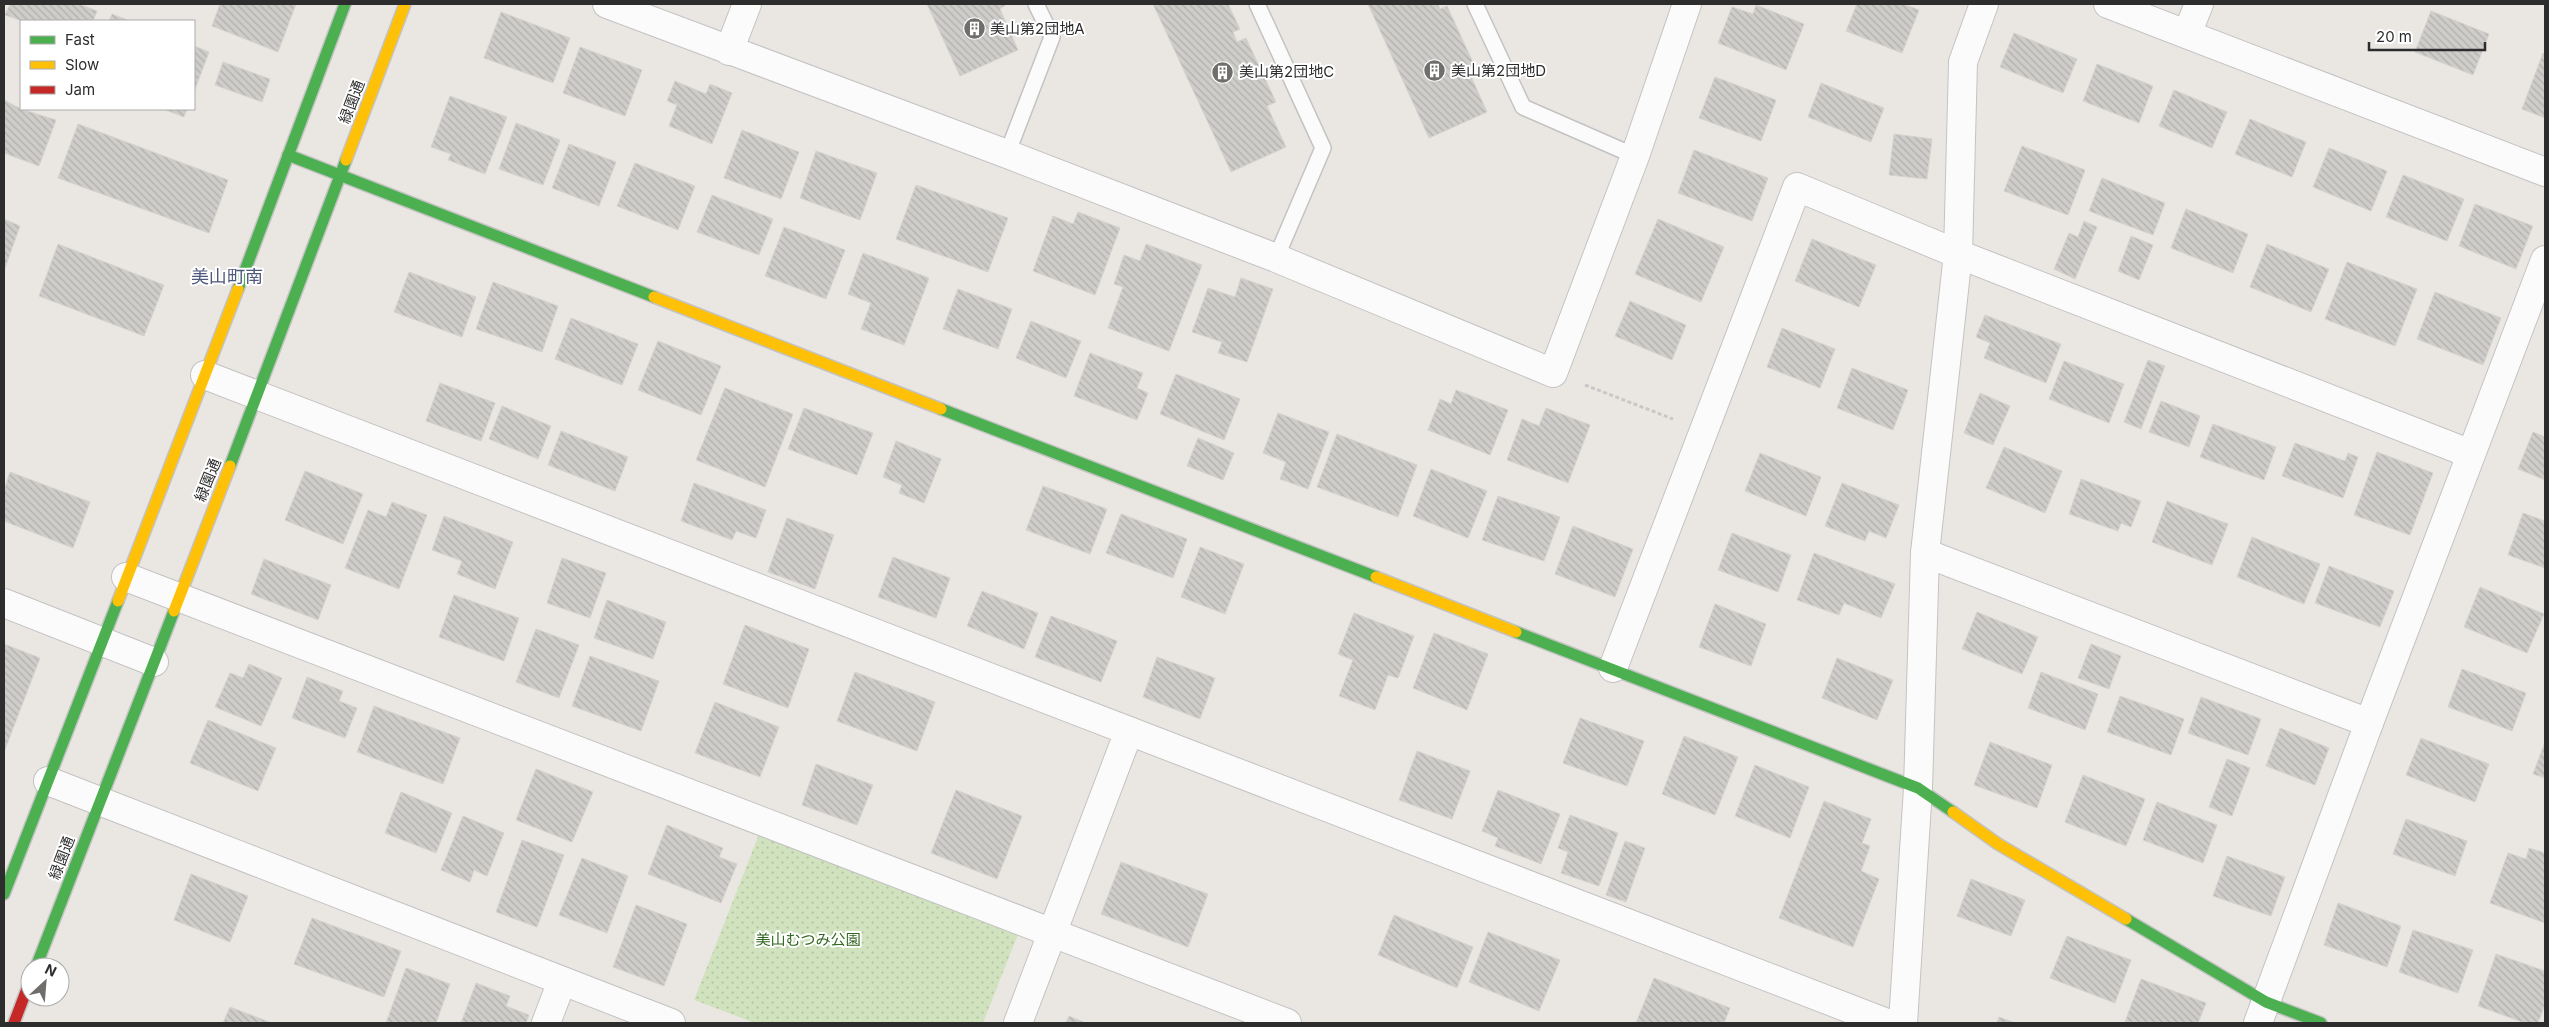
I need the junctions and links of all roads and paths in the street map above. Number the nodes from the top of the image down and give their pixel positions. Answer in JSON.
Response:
{"nodes":[{"id":1,"x":345,"y":4,"type":"edge"},
{"id":2,"x":607,"y":4,"type":"edge"},
{"id":3,"x":747,"y":4,"type":"edge"},
{"id":4,"x":1036,"y":4,"type":"edge"},
{"id":5,"x":1257,"y":4,"type":"edge"},
{"id":6,"x":1475,"y":4,"type":"edge"},
{"id":7,"x":1687,"y":4,"type":"edge"},
{"id":8,"x":1984,"y":4,"type":"edge"},
{"id":9,"x":2108,"y":4,"type":"edge"},
{"id":10,"x":2199,"y":4,"type":"edge"},
{"id":11,"x":400,"y":5,"type":"edge"},
{"id":12,"x":2187,"y":34,"type":"junction"},
{"id":13,"x":729,"y":51,"type":"junction"},
{"id":14,"x":1007,"y":154,"type":"junction"},
{"id":15,"x":288,"y":155,"type":"junction"},
{"id":16,"x":1635,"y":156,"type":"junction"},
{"id":17,"x":2545,"y":172,"type":"edge"},
{"id":18,"x":341,"y":175,"type":"junction"},
{"id":19,"x":1958,"y":254,"type":"junction"},
{"id":20,"x":1276,"y":258,"type":"junction"},
{"id":21,"x":2545,"y":260,"type":"edge"},
{"id":22,"x":1553,"y":373,"type":"junction"},
{"id":23,"x":205,"y":375,"type":"junction"},
{"id":24,"x":257,"y":396,"type":"junction"},
{"id":25,"x":1704,"y":431,"type":"junction"},
{"id":26,"x":2471,"y":454,"type":"junction"},
{"id":27,"x":1925,"y":553,"type":"junction"},
{"id":28,"x":126,"y":576,"type":"junction"},
{"id":29,"x":178,"y":597,"type":"junction"},
{"id":30,"x":4,"y":604,"type":"edge"},
{"id":31,"x":102,"y":642,"type":"junction"},
{"id":32,"x":154,"y":662,"type":"junction"},
{"id":33,"x":1613,"y":668,"type":"junction"},
{"id":34,"x":2369,"y":723,"type":"junction"},
{"id":35,"x":1129,"y":731,"type":"junction"},
{"id":36,"x":48,"y":780,"type":"junction"},
{"id":37,"x":1918,"y":788,"type":"junction"},
{"id":38,"x":100,"y":801,"type":"junction"},
{"id":39,"x":4,"y":894,"type":"edge"},
{"id":40,"x":1054,"y":933,"type":"junction"},
{"id":41,"x":40,"y":957,"type":"edge"},
{"id":42,"x":562,"y":981,"type":"junction"},
{"id":43,"x":20,"y":1007,"type":"edge"},
{"id":44,"x":2262,"y":1013,"type":"edge"},
{"id":45,"x":14,"y":1023,"type":"edge"},
{"id":46,"x":546,"y":1023,"type":"edge"},
{"id":47,"x":671,"y":1023,"type":"edge"},
{"id":48,"x":1018,"y":1023,"type":"edge"},
{"id":49,"x":1287,"y":1023,"type":"edge"},
{"id":50,"x":1887,"y":1023,"type":"edge"},
{"id":51,"x":1903,"y":1023,"type":"edge"},
{"id":52,"x":2321,"y":1023,"type":"edge"}],
"edges":[{"from":1,"to":15,"type":"street"},
{"from":2,"to":13,"type":"street"},
{"from":3,"to":13,"type":"street"},
{"from":4,"to":14,"type":"lane"},
{"from":5,"to":20,"type":"lane"},
{"from":6,"to":16,"type":"lane"},
{"from":7,"to":16,"type":"street"},
{"from":8,"to":19,"type":"street"},
{"from":9,"to":12,"type":"street"},
{"from":10,"to":12,"type":"street"},
{"from":11,"to":18,"type":"street","name":"緑園通"},
{"from":12,"to":17,"type":"street"},
{"from":13,"to":14,"type":"street"},
{"from":14,"to":20,"type":"street"},
{"from":15,"to":18,"type":"street"},
{"from":15,"to":23,"type":"street"},
{"from":16,"to":22,"type":"street"},
{"from":18,"to":24,"type":"street","name":"緑園通"},
{"from":18,"to":33,"type":"street"},
{"from":19,"to":25,"type":"street"},
{"from":19,"to":26,"type":"street"},
{"from":19,"to":27,"type":"street"},
{"from":20,"to":22,"type":"street"},
{"from":21,"to":26,"type":"street"},
{"from":22,"to":25,"type":"path"},
{"from":23,"to":24,"type":"street"},
{"from":23,"to":28,"type":"street"},
{"from":24,"to":29,"type":"street","name":"緑園通"},
{"from":24,"to":35,"type":"street"},
{"from":25,"to":33,"type":"street"},
{"from":26,"to":34,"type":"street"},
{"from":27,"to":34,"type":"street"},
{"from":27,"to":37,"type":"street"},
{"from":28,"to":29,"type":"street"},
{"from":28,"to":31,"type":"street"},
{"from":29,"to":32,"type":"street","name":"緑園通"},
{"from":29,"to":40,"type":"street"},
{"from":30,"to":31,"type":"street"},
{"from":31,"to":32,"type":"street"},
{"from":31,"to":36,"type":"street"},
{"from":32,"to":38,"type":"street","name":"緑園通"},
{"from":33,"to":37,"type":"street"},
{"from":34,"to":44,"type":"street"},
{"from":35,"to":40,"type":"street"},
{"from":35,"to":50,"type":"street"},
{"from":36,"to":38,"type":"street"},
{"from":36,"to":39,"type":"street"},
{"from":37,"to":44,"type":"street"},
{"from":37,"to":51,"type":"street"},
{"from":38,"to":41,"type":"street","name":"緑園通"},
{"from":38,"to":42,"type":"street"},
{"from":40,"to":48,"type":"street"},
{"from":40,"to":49,"type":"street"},
{"from":42,"to":46,"type":"street"},
{"from":42,"to":47,"type":"street"},
{"from":43,"to":45,"type":"street"},
{"from":44,"to":52,"type":"street"}]}
